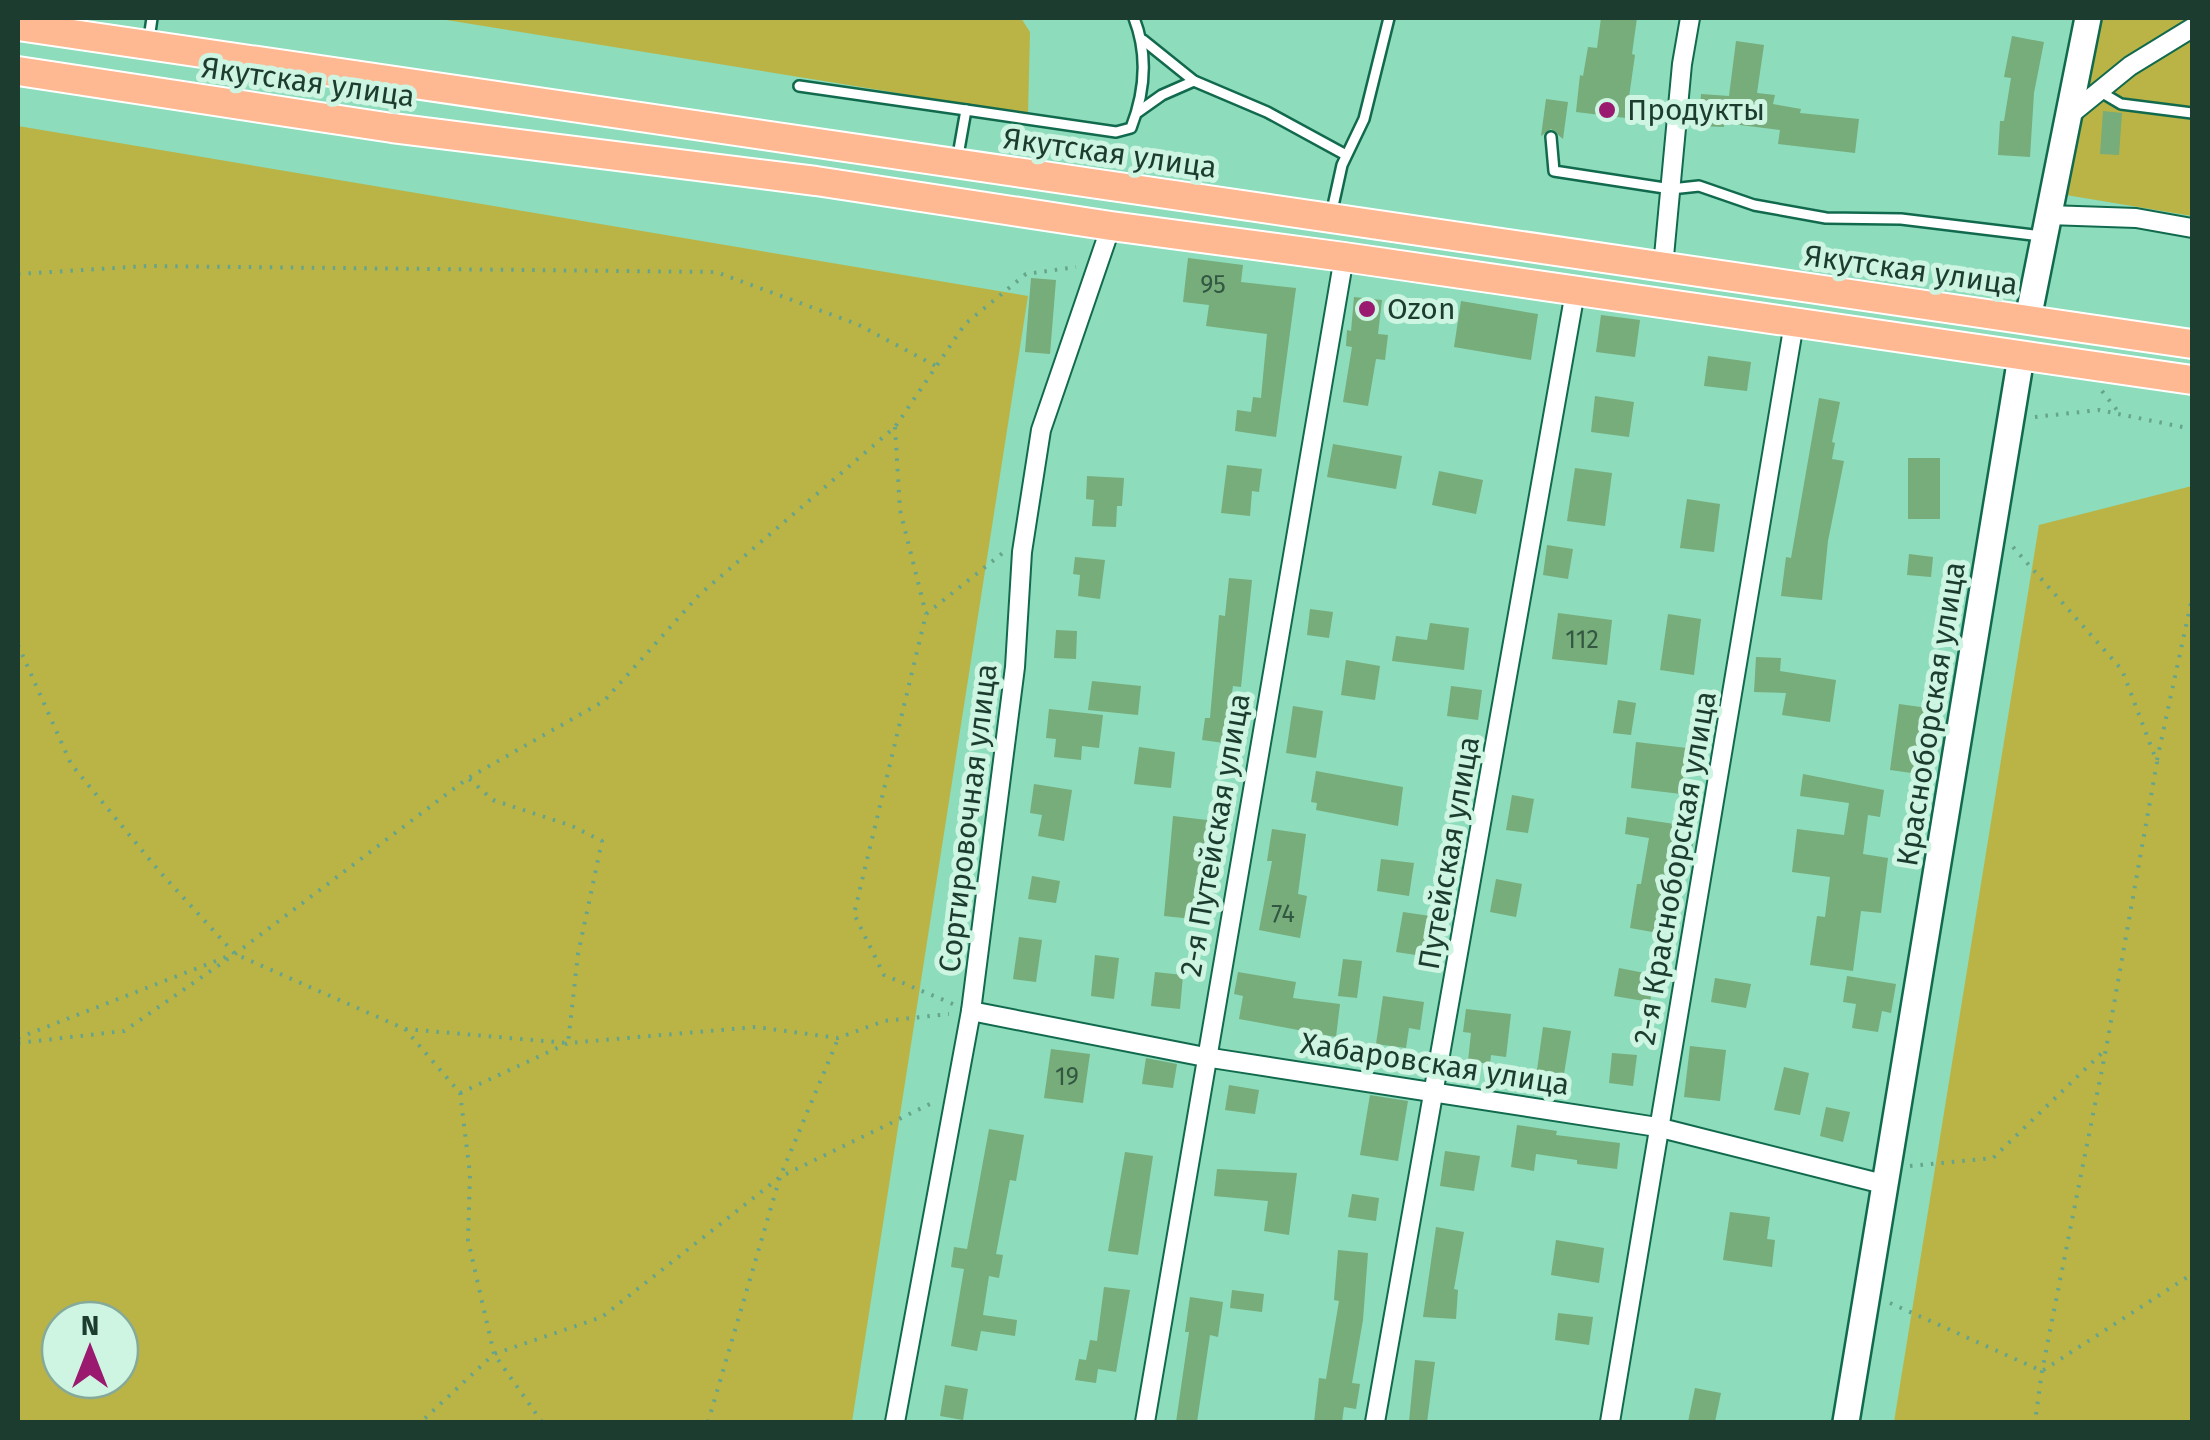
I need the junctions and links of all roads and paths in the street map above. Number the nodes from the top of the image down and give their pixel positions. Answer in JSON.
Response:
{"nodes":[{"id":1,"x":152,"y":18,"type":"edge"},
{"id":2,"x":1134,"y":18,"type":"edge"},
{"id":3,"x":1389,"y":18,"type":"edge"},
{"id":4,"x":1690,"y":18,"type":"edge"},
{"id":5,"x":2088,"y":18,"type":"edge"},
{"id":6,"x":18,"y":26,"type":"edge"},
{"id":7,"x":2192,"y":28,"type":"edge"},
{"id":8,"x":1143,"y":40,"type":"junction"},
{"id":9,"x":148,"y":47,"type":"junction"},
{"id":10,"x":18,"y":71,"type":"edge"},
{"id":11,"x":1194,"y":81,"type":"junction"},
{"id":12,"x":798,"y":86,"type":"dead end"},
{"id":13,"x":2099,"y":91,"type":"junction"},
{"id":14,"x":966,"y":110,"type":"junction"},
{"id":15,"x":1136,"y":113,"type":"junction"},
{"id":16,"x":2071,"y":114,"type":"junction"},
{"id":17,"x":2192,"y":114,"type":"edge"},
{"id":18,"x":1550,"y":138,"type":"dead end"},
{"id":19,"x":1346,"y":155,"type":"junction"},
{"id":20,"x":957,"y":164,"type":"junction"},
{"id":21,"x":1671,"y":189,"type":"junction"},
{"id":22,"x":1330,"y":218,"type":"junction"},
{"id":23,"x":2046,"y":226,"type":"junction"},
{"id":24,"x":2192,"y":228,"type":"edge"},
{"id":25,"x":1107,"y":237,"type":"junction"},
{"id":26,"x":1344,"y":257,"type":"junction"},
{"id":27,"x":1664,"y":266,"type":"junction"},
{"id":28,"x":18,"y":274,"type":"edge"},
{"id":29,"x":1575,"y":292,"type":"junction"},
{"id":30,"x":2028,"y":320,"type":"junction"},
{"id":31,"x":1794,"y":323,"type":"junction"},
{"id":32,"x":2192,"y":344,"type":"edge"},
{"id":33,"x":2021,"y":357,"type":"junction"},
{"id":34,"x":936,"y":366,"type":"junction"},
{"id":35,"x":2192,"y":380,"type":"edge"},
{"id":36,"x":2096,"y":384,"type":"dead end"},
{"id":37,"x":2121,"y":415,"type":"junction"},
{"id":38,"x":2011,"y":420,"type":"junction"},
{"id":39,"x":895,"y":427,"type":"junction"},
{"id":40,"x":2192,"y":429,"type":"edge"},
{"id":41,"x":1992,"y":542,"type":"junction"},
{"id":42,"x":1022,"y":552,"type":"junction"},
{"id":43,"x":2192,"y":598,"type":"edge"},
{"id":44,"x":926,"y":614,"type":"junction"},
{"id":45,"x":2192,"y":632,"type":"edge"},
{"id":46,"x":2184,"y":636,"type":"junction"},
{"id":47,"x":18,"y":645,"type":"edge"},
{"id":48,"x":2157,"y":762,"type":"junction"},
{"id":49,"x":468,"y":778,"type":"junction"},
{"id":50,"x":235,"y":954,"type":"junction"},
{"id":51,"x":971,"y":1012,"type":"junction"},
{"id":52,"x":404,"y":1028,"type":"junction"},
{"id":53,"x":838,"y":1038,"type":"junction"},
{"id":54,"x":18,"y":1040,"type":"edge"},
{"id":55,"x":568,"y":1044,"type":"junction"},
{"id":56,"x":2106,"y":1050,"type":"junction"},
{"id":57,"x":1205,"y":1057,"type":"junction"},
{"id":58,"x":1436,"y":1090,"type":"junction"},
{"id":59,"x":958,"y":1091,"type":"junction"},
{"id":60,"x":460,"y":1093,"type":"junction"},
{"id":61,"x":1657,"y":1127,"type":"junction"},
{"id":62,"x":1888,"y":1176,"type":"junction"},
{"id":63,"x":780,"y":1177,"type":"junction"},
{"id":64,"x":2192,"y":1274,"type":"edge"},
{"id":65,"x":1868,"y":1293,"type":"junction"},
{"id":66,"x":494,"y":1354,"type":"junction"},
{"id":67,"x":2042,"y":1371,"type":"junction"},
{"id":68,"x":421,"y":1422,"type":"edge"},
{"id":69,"x":542,"y":1422,"type":"edge"},
{"id":70,"x":708,"y":1422,"type":"edge"},
{"id":71,"x":894,"y":1422,"type":"edge"},
{"id":72,"x":1144,"y":1422,"type":"edge"},
{"id":73,"x":1375,"y":1422,"type":"edge"},
{"id":74,"x":1610,"y":1422,"type":"edge"},
{"id":75,"x":1846,"y":1422,"type":"edge"},
{"id":76,"x":2035,"y":1422,"type":"edge"}],
"edges":[{"from":1,"to":9,"type":"lane"},
{"from":2,"to":8,"type":"lane"},
{"from":3,"to":19,"type":"lane"},
{"from":4,"to":21,"type":"street"},
{"from":5,"to":16,"type":"street","name":"Красноборская улица"},
{"from":6,"to":9,"type":"main road","name":"Якутская улица"},
{"from":7,"to":13,"type":"street"},
{"from":8,"to":11,"type":"lane"},
{"from":8,"to":15,"type":"lane"},
{"from":9,"to":20,"type":"main road","name":"Якутская улица"},
{"from":10,"to":25,"type":"main road","name":"Якутская улица"},
{"from":11,"to":15,"type":"lane"},
{"from":11,"to":19,"type":"lane"},
{"from":12,"to":14,"type":"lane"},
{"from":13,"to":16,"type":"street"},
{"from":13,"to":17,"type":"lane"},
{"from":14,"to":15,"type":"lane"},
{"from":14,"to":20,"type":"lane"},
{"from":16,"to":23,"type":"street","name":"Красноборская улица"},
{"from":18,"to":21,"type":"lane"},
{"from":19,"to":22,"type":"lane"},
{"from":20,"to":22,"type":"main road","name":"Якутская улица"},
{"from":21,"to":23,"type":"lane"},
{"from":21,"to":27,"type":"street"},
{"from":22,"to":27,"type":"main road","name":"Якутская улица"},
{"from":23,"to":24,"type":"street"},
{"from":23,"to":30,"type":"street","name":"Красноборская улица"},
{"from":25,"to":26,"type":"main road","name":"Якутская улица"},
{"from":25,"to":34,"type":"path"},
{"from":25,"to":42,"type":"street","name":"Сортировочная улица"},
{"from":26,"to":29,"type":"main road","name":"Якутская улица"},
{"from":26,"to":57,"type":"street","name":"2-я Путейская улица"},
{"from":27,"to":30,"type":"main road","name":"Якутская улица"},
{"from":28,"to":34,"type":"path"},
{"from":29,"to":31,"type":"main road","name":"Якутская улица"},
{"from":29,"to":58,"type":"street","name":"Путейская улица"},
{"from":30,"to":32,"type":"main road","name":"Якутская улица"},
{"from":30,"to":33,"type":"main road","name":"Красноборская улица"},
{"from":31,"to":33,"type":"main road","name":"Якутская улица"},
{"from":31,"to":61,"type":"street","name":"2-я Красноборская улица"},
{"from":33,"to":35,"type":"main road","name":"Якутская улица"},
{"from":33,"to":38,"type":"street","name":"Красноборская улица"},
{"from":34,"to":39,"type":"path"},
{"from":36,"to":37,"type":"path"},
{"from":37,"to":38,"type":"path"},
{"from":37,"to":40,"type":"path"},
{"from":38,"to":41,"type":"street","name":"Красноборская улица"},
{"from":39,"to":44,"type":"path"},
{"from":39,"to":49,"type":"path"},
{"from":41,"to":48,"type":"path"},
{"from":41,"to":62,"type":"street","name":"Красноборская улица"},
{"from":42,"to":44,"type":"path"},
{"from":42,"to":51,"type":"street","name":"Сортировочная улица"},
{"from":43,"to":46,"type":"path"},
{"from":44,"to":51,"type":"path"},
{"from":45,"to":46,"type":"path"},
{"from":46,"to":48,"type":"path"},
{"from":47,"to":50,"type":"path"},
{"from":48,"to":56,"type":"path"},
{"from":49,"to":50,"type":"path"},
{"from":49,"to":55,"type":"path"},
{"from":50,"to":52,"type":"path"},
{"from":50,"to":54,"type":"path"},
{"from":50,"to":54,"type":"path"},
{"from":51,"to":53,"type":"path"},
{"from":51,"to":57,"type":"street","name":"Хабаровская улица"},
{"from":51,"to":59,"type":"street","name":"Сортировочная улица"},
{"from":52,"to":55,"type":"path"},
{"from":52,"to":60,"type":"path"},
{"from":53,"to":55,"type":"path"},
{"from":53,"to":63,"type":"path"},
{"from":55,"to":60,"type":"path"},
{"from":56,"to":62,"type":"path"},
{"from":56,"to":67,"type":"path"},
{"from":57,"to":58,"type":"street","name":"Хабаровская улица"},
{"from":57,"to":72,"type":"street","name":"2-я Путейская улица"},
{"from":58,"to":61,"type":"street","name":"Хабаровская улица"},
{"from":58,"to":73,"type":"street","name":"Путейская улица"},
{"from":59,"to":63,"type":"path"},
{"from":59,"to":71,"type":"street","name":"Сортировочная улица"},
{"from":60,"to":66,"type":"path"},
{"from":61,"to":62,"type":"street","name":"Хабаровская улица"},
{"from":61,"to":74,"type":"street","name":"2-я Красноборская улица"},
{"from":62,"to":65,"type":"street","name":"Красноборская улица"},
{"from":63,"to":66,"type":"path"},
{"from":63,"to":70,"type":"path"},
{"from":64,"to":67,"type":"path"},
{"from":65,"to":67,"type":"path"},
{"from":65,"to":75,"type":"street","name":"Красноборская улица"},
{"from":66,"to":68,"type":"path"},
{"from":66,"to":69,"type":"path"},
{"from":67,"to":76,"type":"path"}]}
